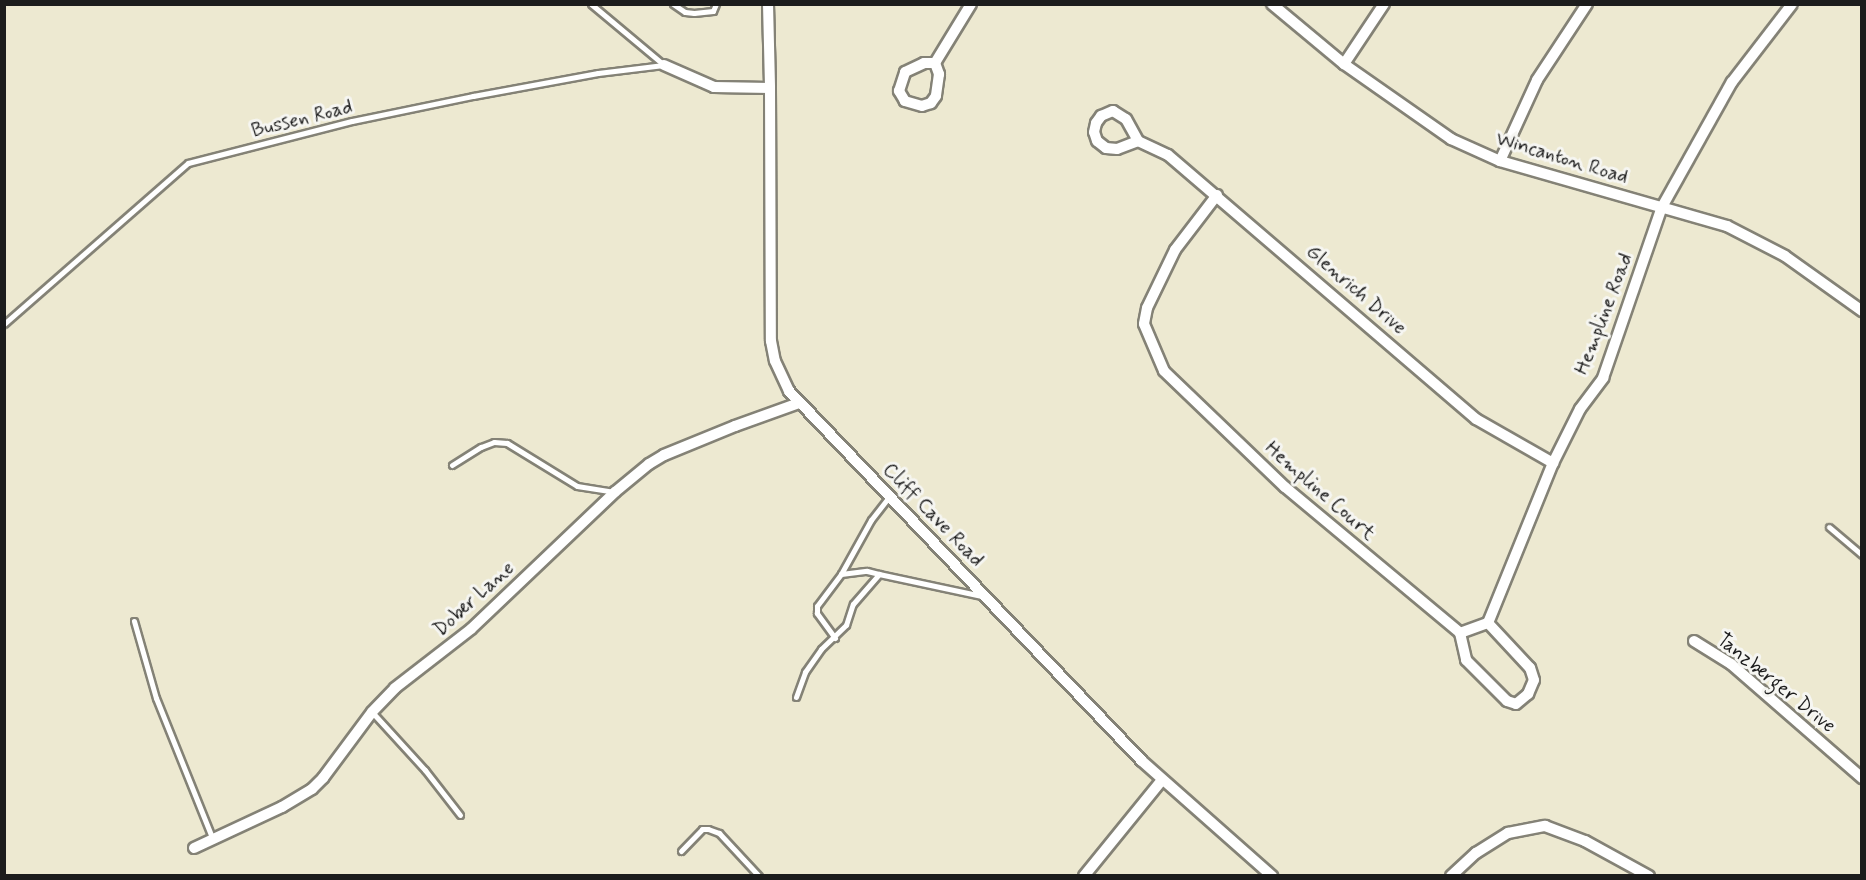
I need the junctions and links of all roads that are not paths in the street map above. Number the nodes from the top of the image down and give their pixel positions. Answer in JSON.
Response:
{"nodes":[{"id":1,"x":591,"y":4,"type":"edge"},
{"id":2,"x":673,"y":4,"type":"edge"},
{"id":3,"x":716,"y":4,"type":"edge"},
{"id":4,"x":768,"y":4,"type":"edge"},
{"id":5,"x":971,"y":4,"type":"edge"},
{"id":6,"x":1272,"y":4,"type":"edge"},
{"id":7,"x":1384,"y":4,"type":"edge"},
{"id":8,"x":1587,"y":4,"type":"edge"},
{"id":9,"x":1792,"y":4,"type":"edge"},
{"id":10,"x":935,"y":63,"type":"junction"},
{"id":11,"x":1344,"y":64,"type":"junction"},
{"id":12,"x":664,"y":65,"type":"junction"},
{"id":13,"x":770,"y":88,"type":"junction"},
{"id":14,"x":1138,"y":141,"type":"dead end"},
{"id":15,"x":1500,"y":161,"type":"junction"},
{"id":16,"x":1217,"y":195,"type":"junction"},
{"id":17,"x":1662,"y":207,"type":"junction"},
{"id":18,"x":1862,"y":311,"type":"edge"},
{"id":19,"x":4,"y":324,"type":"edge"},
{"id":20,"x":799,"y":403,"type":"junction"},
{"id":21,"x":1553,"y":463,"type":"junction"},
{"id":22,"x":452,"y":465,"type":"dead end"},
{"id":23,"x":615,"y":492,"type":"junction"},
{"id":24,"x":890,"y":496,"type":"junction"},
{"id":25,"x":1828,"y":527,"type":"dead end"},
{"id":26,"x":1862,"y":555,"type":"edge"},
{"id":27,"x":841,"y":574,"type":"junction"},
{"id":28,"x":879,"y":574,"type":"junction"},
{"id":29,"x":986,"y":597,"type":"junction"},
{"id":30,"x":134,"y":621,"type":"dead end"},
{"id":31,"x":1488,"y":623,"type":"junction"},
{"id":32,"x":1460,"y":633,"type":"junction"},
{"id":33,"x":835,"y":638,"type":"junction"},
{"id":34,"x":1694,"y":640,"type":"dead end"},
{"id":35,"x":796,"y":697,"type":"dead end"},
{"id":36,"x":372,"y":712,"type":"junction"},
{"id":37,"x":1862,"y":778,"type":"edge"},
{"id":38,"x":1162,"y":780,"type":"junction"},
{"id":39,"x":460,"y":815,"type":"dead end"},
{"id":40,"x":213,"y":840,"type":"junction"},
{"id":41,"x":194,"y":848,"type":"dead end"},
{"id":42,"x":681,"y":851,"type":"dead end"},
{"id":43,"x":759,"y":876,"type":"edge"},
{"id":44,"x":1084,"y":876,"type":"edge"},
{"id":45,"x":1272,"y":876,"type":"edge"},
{"id":46,"x":1450,"y":876,"type":"edge"},
{"id":47,"x":1649,"y":876,"type":"edge"}],
"edges":[{"from":1,"to":12,"type":"lane"},
{"from":2,"to":3,"type":"lane"},
{"from":4,"to":13,"type":"street","name":"Cliff Cave Road"},
{"from":5,"to":10,"type":"street"},
{"from":6,"to":11,"type":"street","name":"Wincanton Road"},
{"from":7,"to":11,"type":"street"},
{"from":8,"to":15,"type":"street"},
{"from":9,"to":17,"type":"street","name":"Hempline Road"},
{"from":10,"to":10,"type":"street"},
{"from":11,"to":15,"type":"street","name":"Wincanton Road"},
{"from":12,"to":13,"type":"street"},
{"from":12,"to":19,"type":"lane","name":"Bussen Road"},
{"from":13,"to":20,"type":"street","name":"Cliff Cave Road"},
{"from":14,"to":16,"type":"street","name":"Glenrich Drive"},
{"from":15,"to":17,"type":"street","name":"Wincanton Road"},
{"from":16,"to":21,"type":"street","name":"Glenrich Drive"},
{"from":16,"to":32,"type":"street","name":"Hempline Court"},
{"from":17,"to":18,"type":"street","name":"Wincanton Road"},
{"from":17,"to":21,"type":"street","name":"Hempline Road"},
{"from":20,"to":23,"type":"street","name":"Dober Lane"},
{"from":20,"to":24,"type":"street","name":"Cliff Cave Road"},
{"from":21,"to":31,"type":"street","name":"Hempline Road"},
{"from":22,"to":23,"type":"lane"},
{"from":23,"to":36,"type":"street","name":"Dober Lane"},
{"from":24,"to":27,"type":"lane"},
{"from":24,"to":29,"type":"street","name":"Cliff Cave Road"},
{"from":25,"to":26,"type":"lane"},
{"from":27,"to":28,"type":"lane"},
{"from":27,"to":33,"type":"lane"},
{"from":28,"to":29,"type":"lane"},
{"from":28,"to":33,"type":"lane"},
{"from":29,"to":38,"type":"street","name":"Cliff Cave Road"},
{"from":30,"to":40,"type":"lane"},
{"from":31,"to":32,"type":"street"},
{"from":31,"to":32,"type":"street"},
{"from":33,"to":35,"type":"lane"},
{"from":34,"to":37,"type":"street","name":"Tanzberger Drive"},
{"from":36,"to":39,"type":"lane"},
{"from":36,"to":40,"type":"street","name":"Dober Lane"},
{"from":38,"to":44,"type":"street"},
{"from":38,"to":45,"type":"street","name":"Cliff Cave Road"},
{"from":40,"to":41,"type":"street","name":"Dober Lane"},
{"from":42,"to":43,"type":"lane"},
{"from":46,"to":47,"type":"street"}]}
